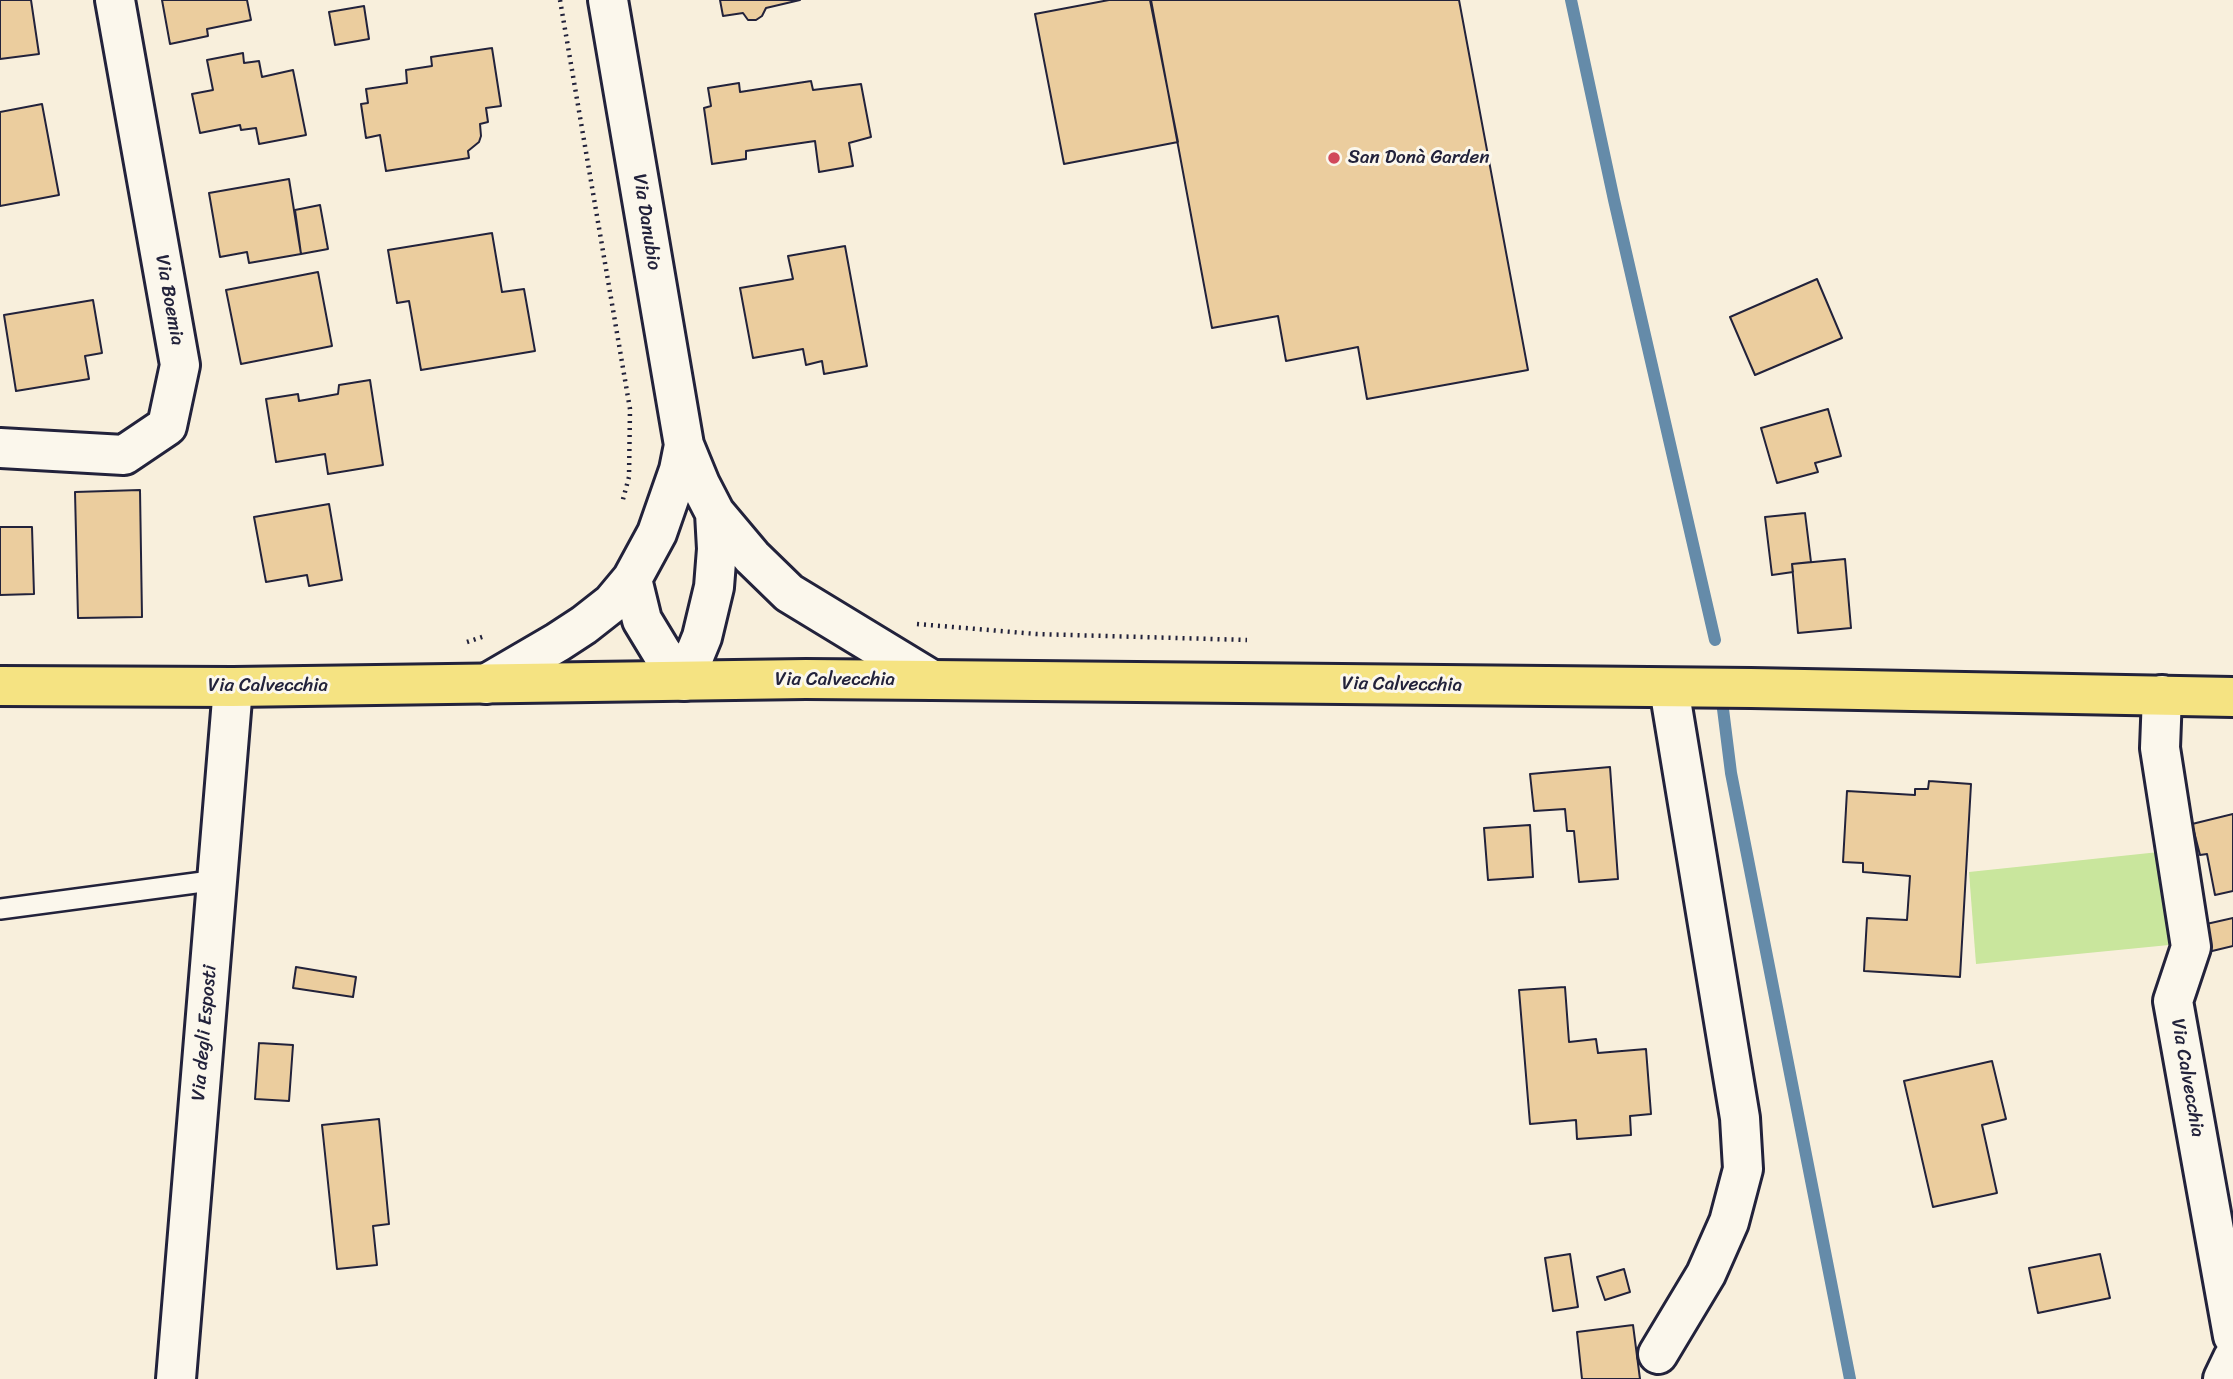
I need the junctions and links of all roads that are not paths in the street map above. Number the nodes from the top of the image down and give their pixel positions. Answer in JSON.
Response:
{"nodes":[{"id":1,"x":115,"y":0,"type":"edge"},
{"id":2,"x":608,"y":0,"type":"edge"},
{"id":3,"x":0,"y":448,"type":"edge"},
{"id":4,"x":681,"y":457,"type":"junction"},
{"id":5,"x":715,"y":513,"type":"junction"},
{"id":6,"x":632,"y":579,"type":"junction"},
{"id":7,"x":932,"y":680,"type":"junction"},
{"id":8,"x":684,"y":681,"type":"junction"},
{"id":9,"x":486,"y":684,"type":"junction"},
{"id":10,"x":0,"y":686,"type":"edge"},
{"id":11,"x":233,"y":687,"type":"junction"},
{"id":12,"x":1678,"y":688,"type":"junction"},
{"id":13,"x":2162,"y":695,"type":"junction"},
{"id":14,"x":2233,"y":697,"type":"edge"},
{"id":15,"x":218,"y":880,"type":"junction"},
{"id":16,"x":0,"y":909,"type":"edge"},
{"id":17,"x":2233,"y":1336,"type":"edge"},
{"id":18,"x":1658,"y":1354,"type":"dead end"},
{"id":19,"x":2233,"y":1358,"type":"edge"},
{"id":20,"x":176,"y":1379,"type":"edge"},
{"id":21,"x":2223,"y":1379,"type":"edge"}],
"edges":[{"from":1,"to":3,"type":"street","name":"Via Boemia"},
{"from":2,"to":4,"type":"street","name":"Via Danubio"},
{"from":4,"to":5,"type":"street","name":"Via Danubio"},
{"from":4,"to":6,"type":"street","name":"Via Danubio"},
{"from":5,"to":7,"type":"street","name":"Via Danubio"},
{"from":5,"to":8,"type":"street","name":"Via Danubio"},
{"from":6,"to":8,"type":"street"},
{"from":6,"to":9,"type":"street","name":"Via Danubio"},
{"from":7,"to":8,"type":"main road","name":"Via Calvecchia"},
{"from":7,"to":12,"type":"main road","name":"Via Calvecchia"},
{"from":8,"to":9,"type":"main road","name":"Via Calvecchia"},
{"from":9,"to":11,"type":"main road","name":"Via Calvecchia"},
{"from":10,"to":11,"type":"main road","name":"Via Calvecchia"},
{"from":11,"to":15,"type":"street","name":"Via degli Esposti"},
{"from":12,"to":13,"type":"main road","name":"Via Calvecchia"},
{"from":12,"to":18,"type":"street"},
{"from":13,"to":14,"type":"main road","name":"Via Calvecchia"},
{"from":13,"to":17,"type":"street","name":"Via Calvecchia"},
{"from":15,"to":16,"type":"lane"},
{"from":15,"to":20,"type":"street","name":"Via degli Esposti"},
{"from":19,"to":21,"type":"street"}]}
